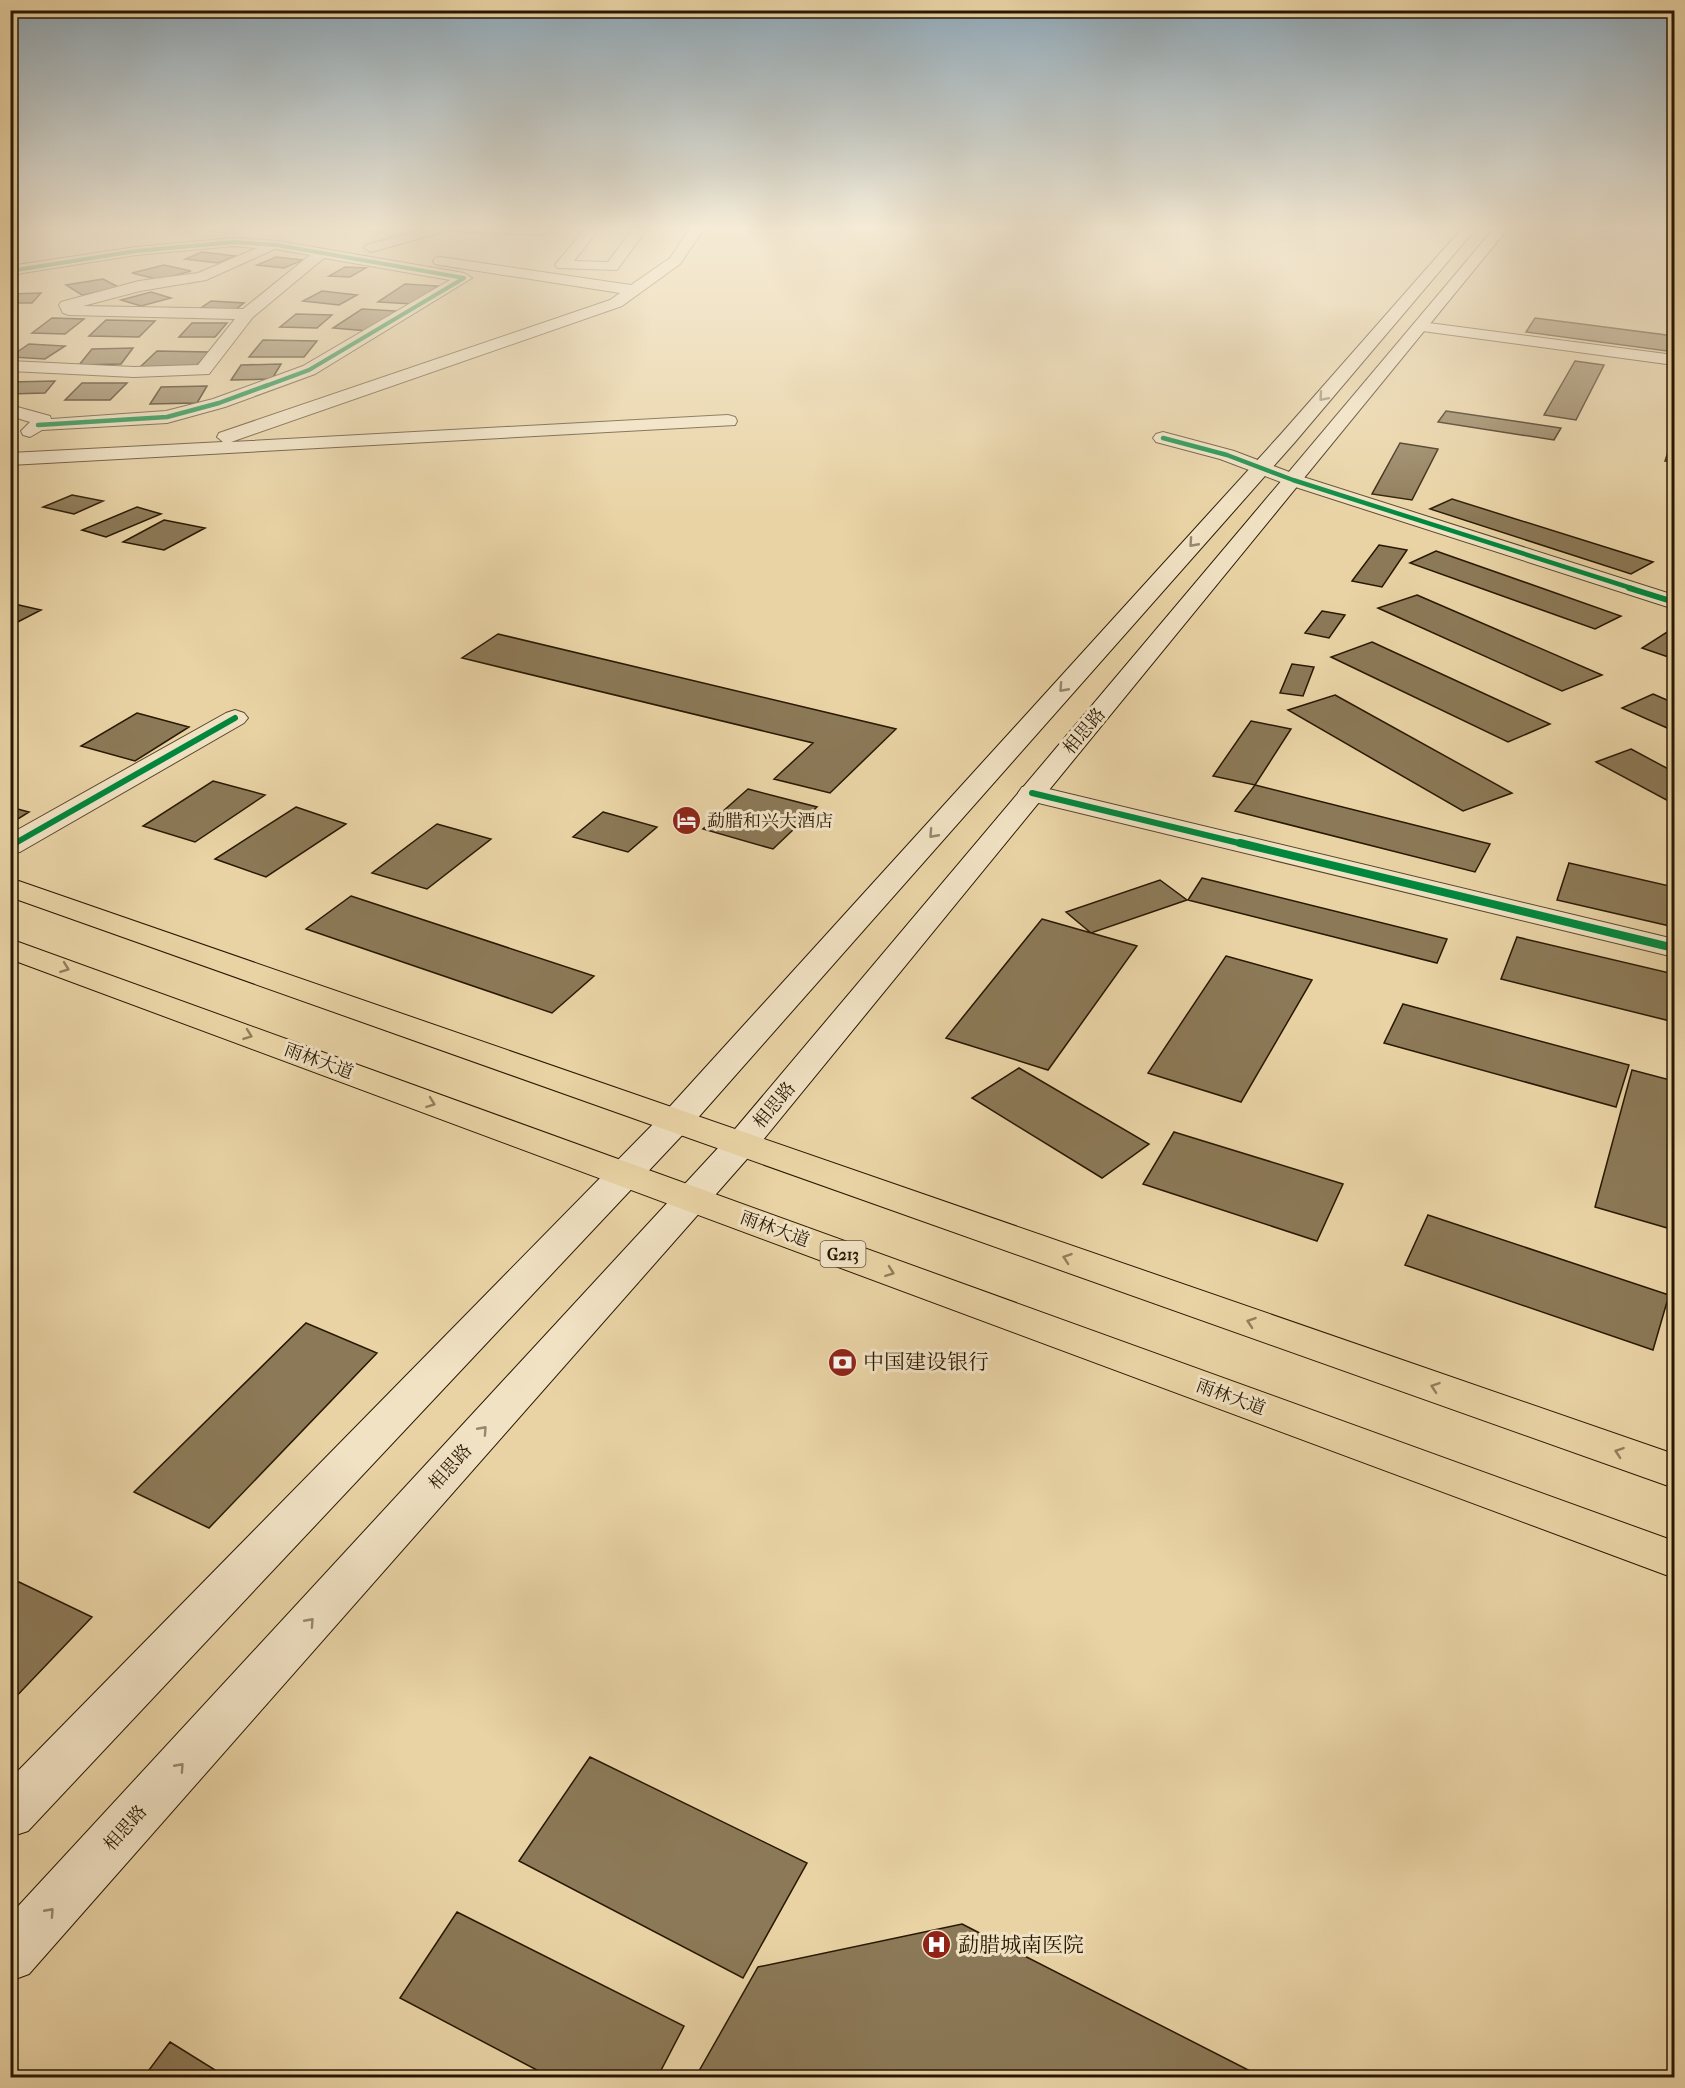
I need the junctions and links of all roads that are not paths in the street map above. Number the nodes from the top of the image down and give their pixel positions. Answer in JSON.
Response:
{"nodes":[{"id":1,"x":240,"y":323,"type":"edge"},
{"id":2,"x":387,"y":323,"type":"edge"},
{"id":3,"x":557,"y":323,"type":"edge"},
{"id":4,"x":1386,"y":323,"type":"edge"},
{"id":5,"x":1424,"y":323,"type":"edge"},
{"id":6,"x":1421,"y":327,"type":"junction"},
{"id":7,"x":1674,"y":360,"type":"edge"},
{"id":8,"x":10,"y":366,"type":"edge"},
{"id":9,"x":10,"y":410,"type":"edge"},
{"id":10,"x":728,"y":421,"type":"dead end"},
{"id":11,"x":38,"y":425,"type":"junction"},
{"id":12,"x":1163,"y":438,"type":"dead end"},
{"id":13,"x":10,"y":448,"type":"edge"},
{"id":14,"x":190,"y":450,"type":"junction"},
{"id":15,"x":10,"y":459,"type":"edge"},
{"id":16,"x":1261,"y":468,"type":"junction"},
{"id":17,"x":1293,"y":480,"type":"junction"},
{"id":18,"x":1674,"y":602,"type":"edge"},
{"id":19,"x":235,"y":718,"type":"dead end"},
{"id":20,"x":1032,"y":793,"type":"junction"},
{"id":21,"x":10,"y":846,"type":"edge"},
{"id":22,"x":10,"y":887,"type":"edge"},
{"id":23,"x":10,"y":948,"type":"edge"},
{"id":24,"x":1674,"y":948,"type":"edge"},
{"id":25,"x":676,"y":1120,"type":"junction"},
{"id":26,"x":741,"y":1143,"type":"junction"},
{"id":27,"x":626,"y":1174,"type":"junction"},
{"id":28,"x":692,"y":1198,"type":"junction"},
{"id":29,"x":1674,"y":1471,"type":"edge"},
{"id":30,"x":1674,"y":1560,"type":"edge"},
{"id":31,"x":10,"y":1814,"type":"edge"},
{"id":32,"x":10,"y":1955,"type":"edge"}],
"edges":[{"from":1,"to":8,"type":"street"},
{"from":2,"to":11,"type":"street"},
{"from":3,"to":14,"type":"street"},
{"from":4,"to":16,"type":"street","one_way":true},
{"from":5,"to":6,"type":"street","name":"相思路"},
{"from":6,"to":7,"type":"street"},
{"from":6,"to":17,"type":"street","name":"相思路"},
{"from":9,"to":11,"type":"street"},
{"from":10,"to":14,"type":"street"},
{"from":11,"to":13,"type":"street"},
{"from":12,"to":16,"type":"street"},
{"from":14,"to":15,"type":"street"},
{"from":16,"to":17,"type":"street"},
{"from":16,"to":25,"type":"street","one_way":true},
{"from":17,"to":18,"type":"street"},
{"from":17,"to":20,"type":"street","name":"相思路"},
{"from":19,"to":21,"type":"street"},
{"from":20,"to":24,"type":"street"},
{"from":20,"to":26,"type":"street","name":"相思路"},
{"from":22,"to":25,"type":"highway"},
{"from":23,"to":27,"type":"highway","name":"雨林大道","number":"G213","one_way":true},
{"from":25,"to":26,"type":"highway"},
{"from":25,"to":27,"type":"street"},
{"from":26,"to":28,"type":"street","name":"相思路"},
{"from":29,"to":26,"type":"highway","one_way":true},
{"from":27,"to":28,"type":"highway","name":"雨林大道","number":"G213"},
{"from":27,"to":31,"type":"street"},
{"from":28,"to":30,"type":"highway","name":"雨林大道","number":"G213","one_way":true},
{"from":32,"to":28,"type":"street","name":"相思路","one_way":true}]}
